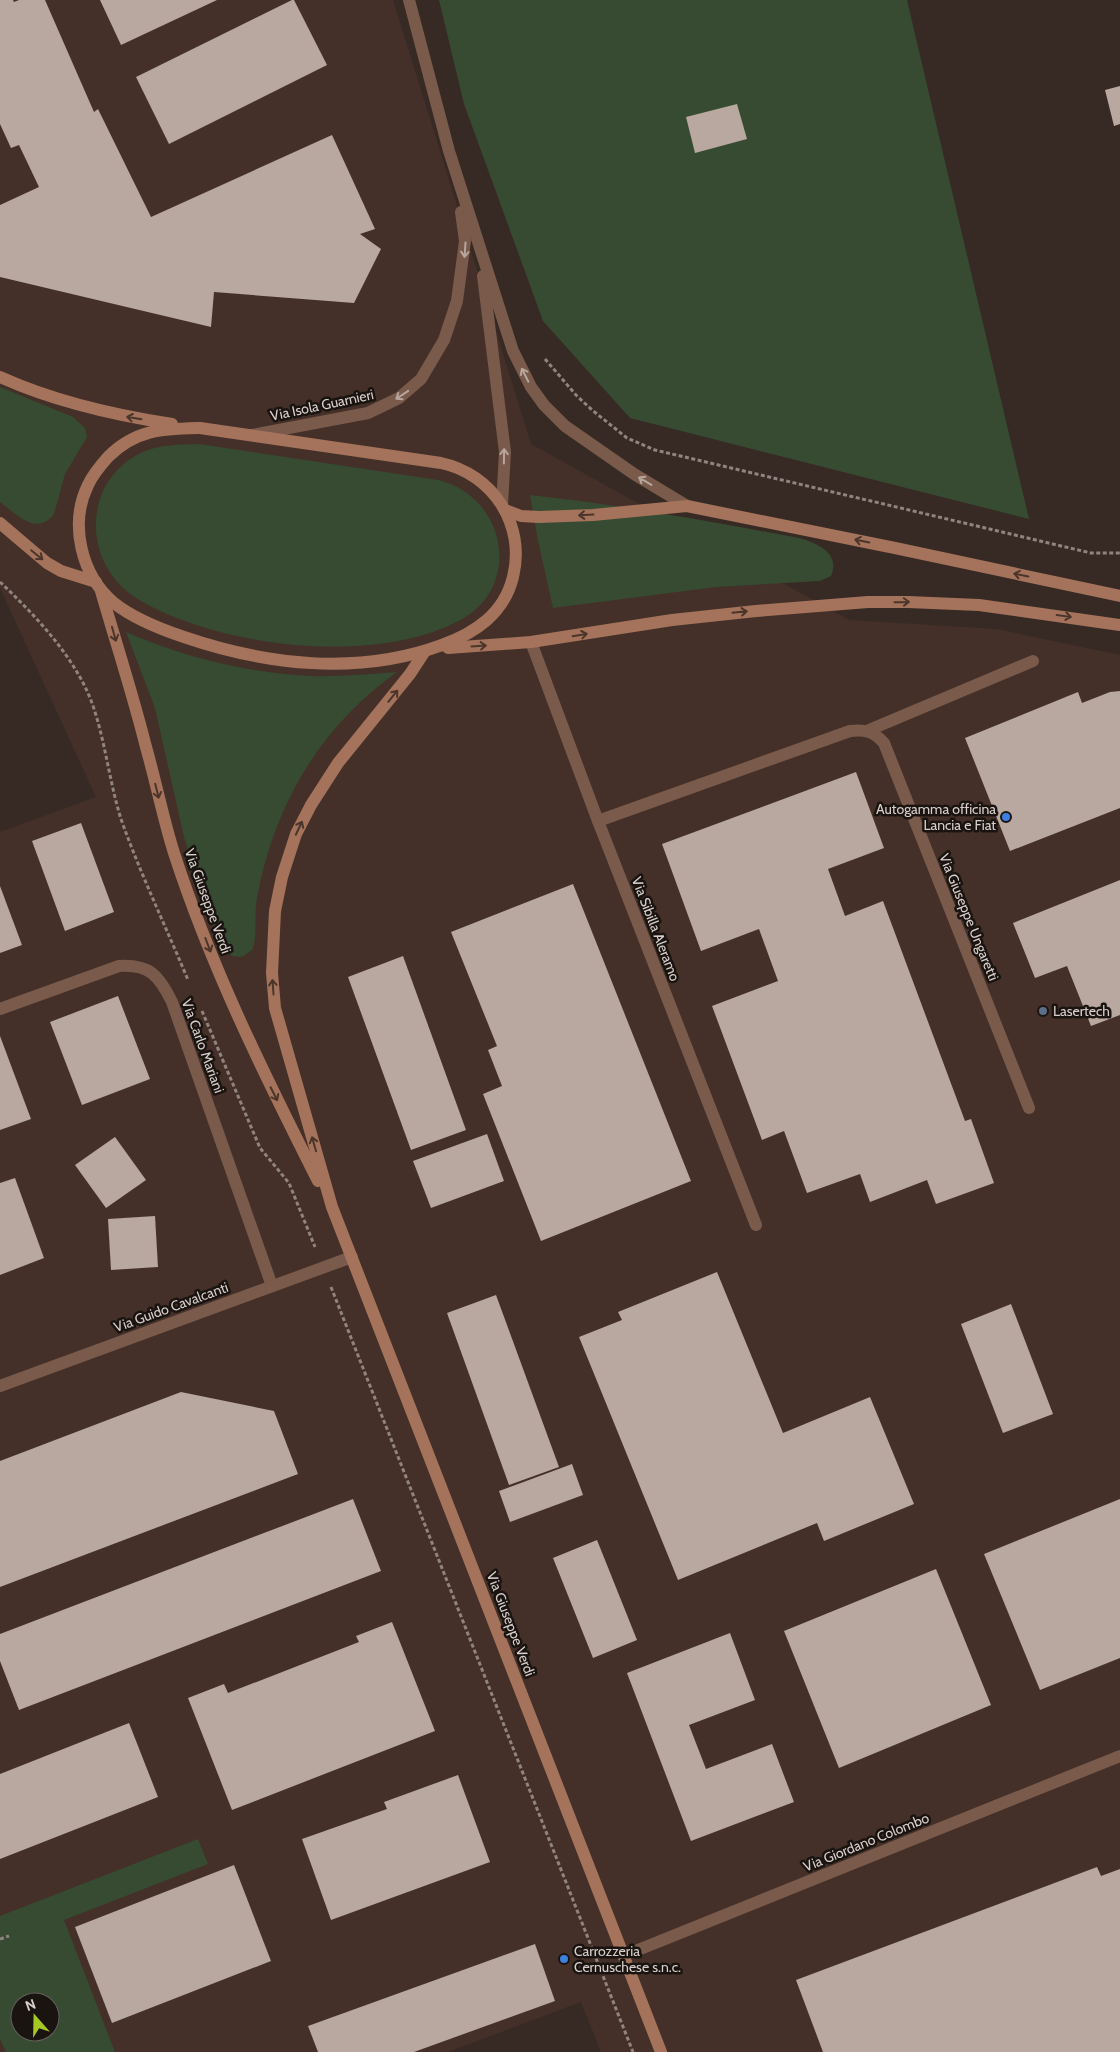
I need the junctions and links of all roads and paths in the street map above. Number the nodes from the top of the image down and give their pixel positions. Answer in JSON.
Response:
{"nodes":[{"id":1,"x":409,"y":0,"type":"edge"},
{"id":2,"x":449,"y":151,"type":"junction"},
{"id":3,"x":478,"y":244,"type":"junction"},
{"id":4,"x":541,"y":352,"type":"dead end"},
{"id":5,"x":0,"y":377,"type":"edge"},
{"id":6,"x":200,"y":428,"type":"junction"},
{"id":7,"x":251,"y":435,"type":"junction"},
{"id":8,"x":687,"y":506,"type":"junction"},
{"id":9,"x":504,"y":507,"type":"junction"},
{"id":10,"x":0,"y":523,"type":"edge"},
{"id":11,"x":1120,"y":553,"type":"edge"},
{"id":12,"x":0,"y":582,"type":"edge"},
{"id":13,"x":98,"y":585,"type":"junction"},
{"id":14,"x":1120,"y":596,"type":"edge"},
{"id":15,"x":1120,"y":625,"type":"edge"},
{"id":16,"x":531,"y":642,"type":"junction"},
{"id":17,"x":428,"y":650,"type":"junction"},
{"id":18,"x":1033,"y":661,"type":"dead end"},
{"id":19,"x":868,"y":730,"type":"junction"},
{"id":20,"x":598,"y":821,"type":"junction"},
{"id":21,"x":192,"y":989,"type":"dead end"},
{"id":22,"x":200,"y":1006,"type":"dead end"},
{"id":23,"x":0,"y":1009,"type":"edge"},
{"id":24,"x":1029,"y":1108,"type":"dead end"},
{"id":25,"x":332,"y":1207,"type":"junction"},
{"id":26,"x":756,"y":1226,"type":"dead end"},
{"id":27,"x":352,"y":1257,"type":"junction"},
{"id":28,"x":323,"y":1266,"type":"junction"},
{"id":29,"x":272,"y":1286,"type":"junction"},
{"id":30,"x":0,"y":1386,"type":"edge"},
{"id":31,"x":1120,"y":1756,"type":"edge"},
{"id":32,"x":9,"y":1936,"type":"dead end"},
{"id":33,"x":0,"y":1939,"type":"edge"},
{"id":34,"x":623,"y":1956,"type":"junction"},
{"id":35,"x":633,"y":2052,"type":"edge"},
{"id":36,"x":661,"y":2052,"type":"edge"}],
"edges":[{"from":1,"to":2,"type":"street","name":"Via Isola Guarnieri"},
{"from":2,"to":3,"type":"street","name":"Via Isola Guarnieri"},
{"from":2,"to":7,"type":"street","name":"Via Isola Guarnieri","one_way":true},
{"from":8,"to":3,"type":"street","name":"Via Isola Guarnieri","one_way":true},
{"from":9,"to":3,"type":"street","name":"Via Isola Guarnieri","one_way":true},
{"from":4,"to":11,"type":"path"},
{"from":6,"to":5,"type":"main road","one_way":true},
{"from":6,"to":7,"type":"main road"},
{"from":6,"to":13,"type":"main road"},
{"from":7,"to":9,"type":"main road"},
{"from":8,"to":9,"type":"main road","one_way":true},
{"from":14,"to":8,"type":"main road","one_way":true},
{"from":9,"to":17,"type":"main road"},
{"from":10,"to":13,"type":"main road","one_way":true},
{"from":12,"to":21,"type":"path"},
{"from":13,"to":17,"type":"main road"},
{"from":13,"to":25,"type":"main road","name":"Via Giuseppe Verdi","one_way":true},
{"from":16,"to":15,"type":"main road","one_way":true},
{"from":17,"to":16,"type":"main road","one_way":true},
{"from":16,"to":20,"type":"street","name":"Via Sibilla Aleramo"},
{"from":25,"to":17,"type":"main road","name":"Via Giuseppe Verdi","one_way":true},
{"from":18,"to":19,"type":"street"},
{"from":19,"to":20,"type":"street"},
{"from":19,"to":24,"type":"street","name":"Via Giuseppe Ungaretti"},
{"from":20,"to":26,"type":"street","name":"Via Sibilla Aleramo"},
{"from":22,"to":28,"type":"path"},
{"from":23,"to":29,"type":"street","name":"Via Carlo Mariani"},
{"from":25,"to":27,"type":"main road","name":"Via Giuseppe Verdi"},
{"from":27,"to":28,"type":"street","name":"Via Guido Cavalcanti"},
{"from":27,"to":34,"type":"main road","name":"Via Giuseppe Verdi"},
{"from":28,"to":29,"type":"street","name":"Via Guido Cavalcanti"},
{"from":28,"to":35,"type":"path"},
{"from":29,"to":30,"type":"street","name":"Via Guido Cavalcanti"},
{"from":31,"to":34,"type":"street","name":"Via Giordano Colombo"},
{"from":32,"to":33,"type":"path"},
{"from":34,"to":36,"type":"main road","name":"Via Giuseppe Verdi"}]}
